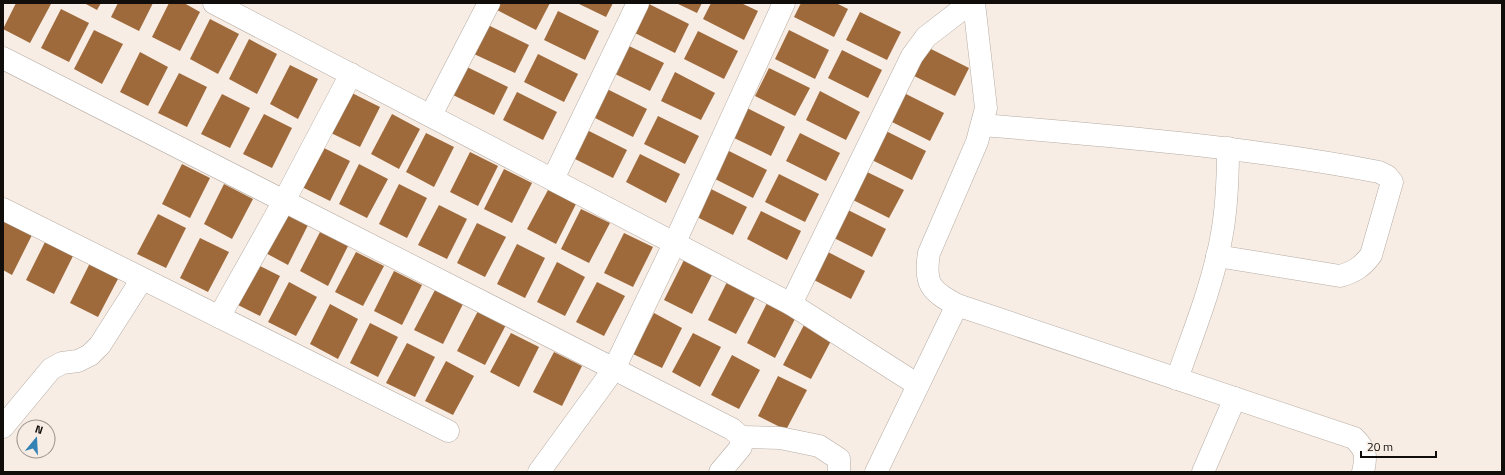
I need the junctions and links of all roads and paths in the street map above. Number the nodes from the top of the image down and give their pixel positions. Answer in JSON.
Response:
{"nodes":[{"id":1,"x":214,"y":3,"type":"edge"},
{"id":2,"x":489,"y":3,"type":"edge"},
{"id":3,"x":638,"y":3,"type":"edge"},
{"id":4,"x":784,"y":3,"type":"edge"},
{"id":5,"x":970,"y":3,"type":"edge"},
{"id":6,"x":974,"y":3,"type":"edge"},
{"id":7,"x":3,"y":58,"type":"edge"},
{"id":8,"x":351,"y":74,"type":"junction"},
{"id":9,"x":431,"y":115,"type":"junction"},
{"id":10,"x":982,"y":126,"type":"junction"},
{"id":11,"x":1228,"y":148,"type":"junction"},
{"id":12,"x":553,"y":179,"type":"junction"},
{"id":13,"x":284,"y":201,"type":"junction"},
{"id":14,"x":3,"y":209,"type":"edge"},
{"id":15,"x":674,"y":242,"type":"junction"},
{"id":16,"x":1217,"y":256,"type":"junction"},
{"id":17,"x":142,"y":278,"type":"junction"},
{"id":18,"x":791,"y":304,"type":"junction"},
{"id":19,"x":957,"y":305,"type":"junction"},
{"id":20,"x":219,"y":317,"type":"junction"},
{"id":21,"x":614,"y":369,"type":"junction"},
{"id":22,"x":1177,"y":379,"type":"junction"},
{"id":23,"x":918,"y":385,"type":"junction"},
{"id":24,"x":1235,"y":398,"type":"junction"},
{"id":25,"x":3,"y":427,"type":"edge"},
{"id":26,"x":448,"y":431,"type":"dead end"},
{"id":27,"x":741,"y":436,"type":"junction"},
{"id":28,"x":539,"y":472,"type":"edge"},
{"id":29,"x":720,"y":472,"type":"edge"},
{"id":30,"x":839,"y":472,"type":"edge"},
{"id":31,"x":876,"y":472,"type":"edge"},
{"id":32,"x":1203,"y":472,"type":"edge"},
{"id":33,"x":1363,"y":472,"type":"edge"}],
"edges":[{"from":1,"to":8,"type":"street"},
{"from":2,"to":9,"type":"street"},
{"from":3,"to":12,"type":"street"},
{"from":4,"to":15,"type":"street"},
{"from":5,"to":18,"type":"street"},
{"from":6,"to":10,"type":"street"},
{"from":7,"to":13,"type":"street"},
{"from":8,"to":9,"type":"street"},
{"from":8,"to":13,"type":"street"},
{"from":9,"to":12,"type":"street"},
{"from":10,"to":11,"type":"street"},
{"from":10,"to":19,"type":"street"},
{"from":11,"to":16,"type":"street"},
{"from":11,"to":16,"type":"street"},
{"from":12,"to":15,"type":"street"},
{"from":13,"to":20,"type":"street"},
{"from":13,"to":21,"type":"street"},
{"from":14,"to":17,"type":"street"},
{"from":15,"to":18,"type":"street"},
{"from":15,"to":21,"type":"street"},
{"from":16,"to":22,"type":"street"},
{"from":17,"to":20,"type":"street"},
{"from":17,"to":25,"type":"street"},
{"from":18,"to":23,"type":"street"},
{"from":19,"to":22,"type":"street"},
{"from":19,"to":23,"type":"street"},
{"from":20,"to":26,"type":"street"},
{"from":21,"to":27,"type":"street"},
{"from":21,"to":28,"type":"street"},
{"from":22,"to":24,"type":"street"},
{"from":23,"to":31,"type":"street"},
{"from":24,"to":32,"type":"street"},
{"from":24,"to":33,"type":"street"},
{"from":27,"to":29,"type":"street"},
{"from":27,"to":30,"type":"street"}]}
